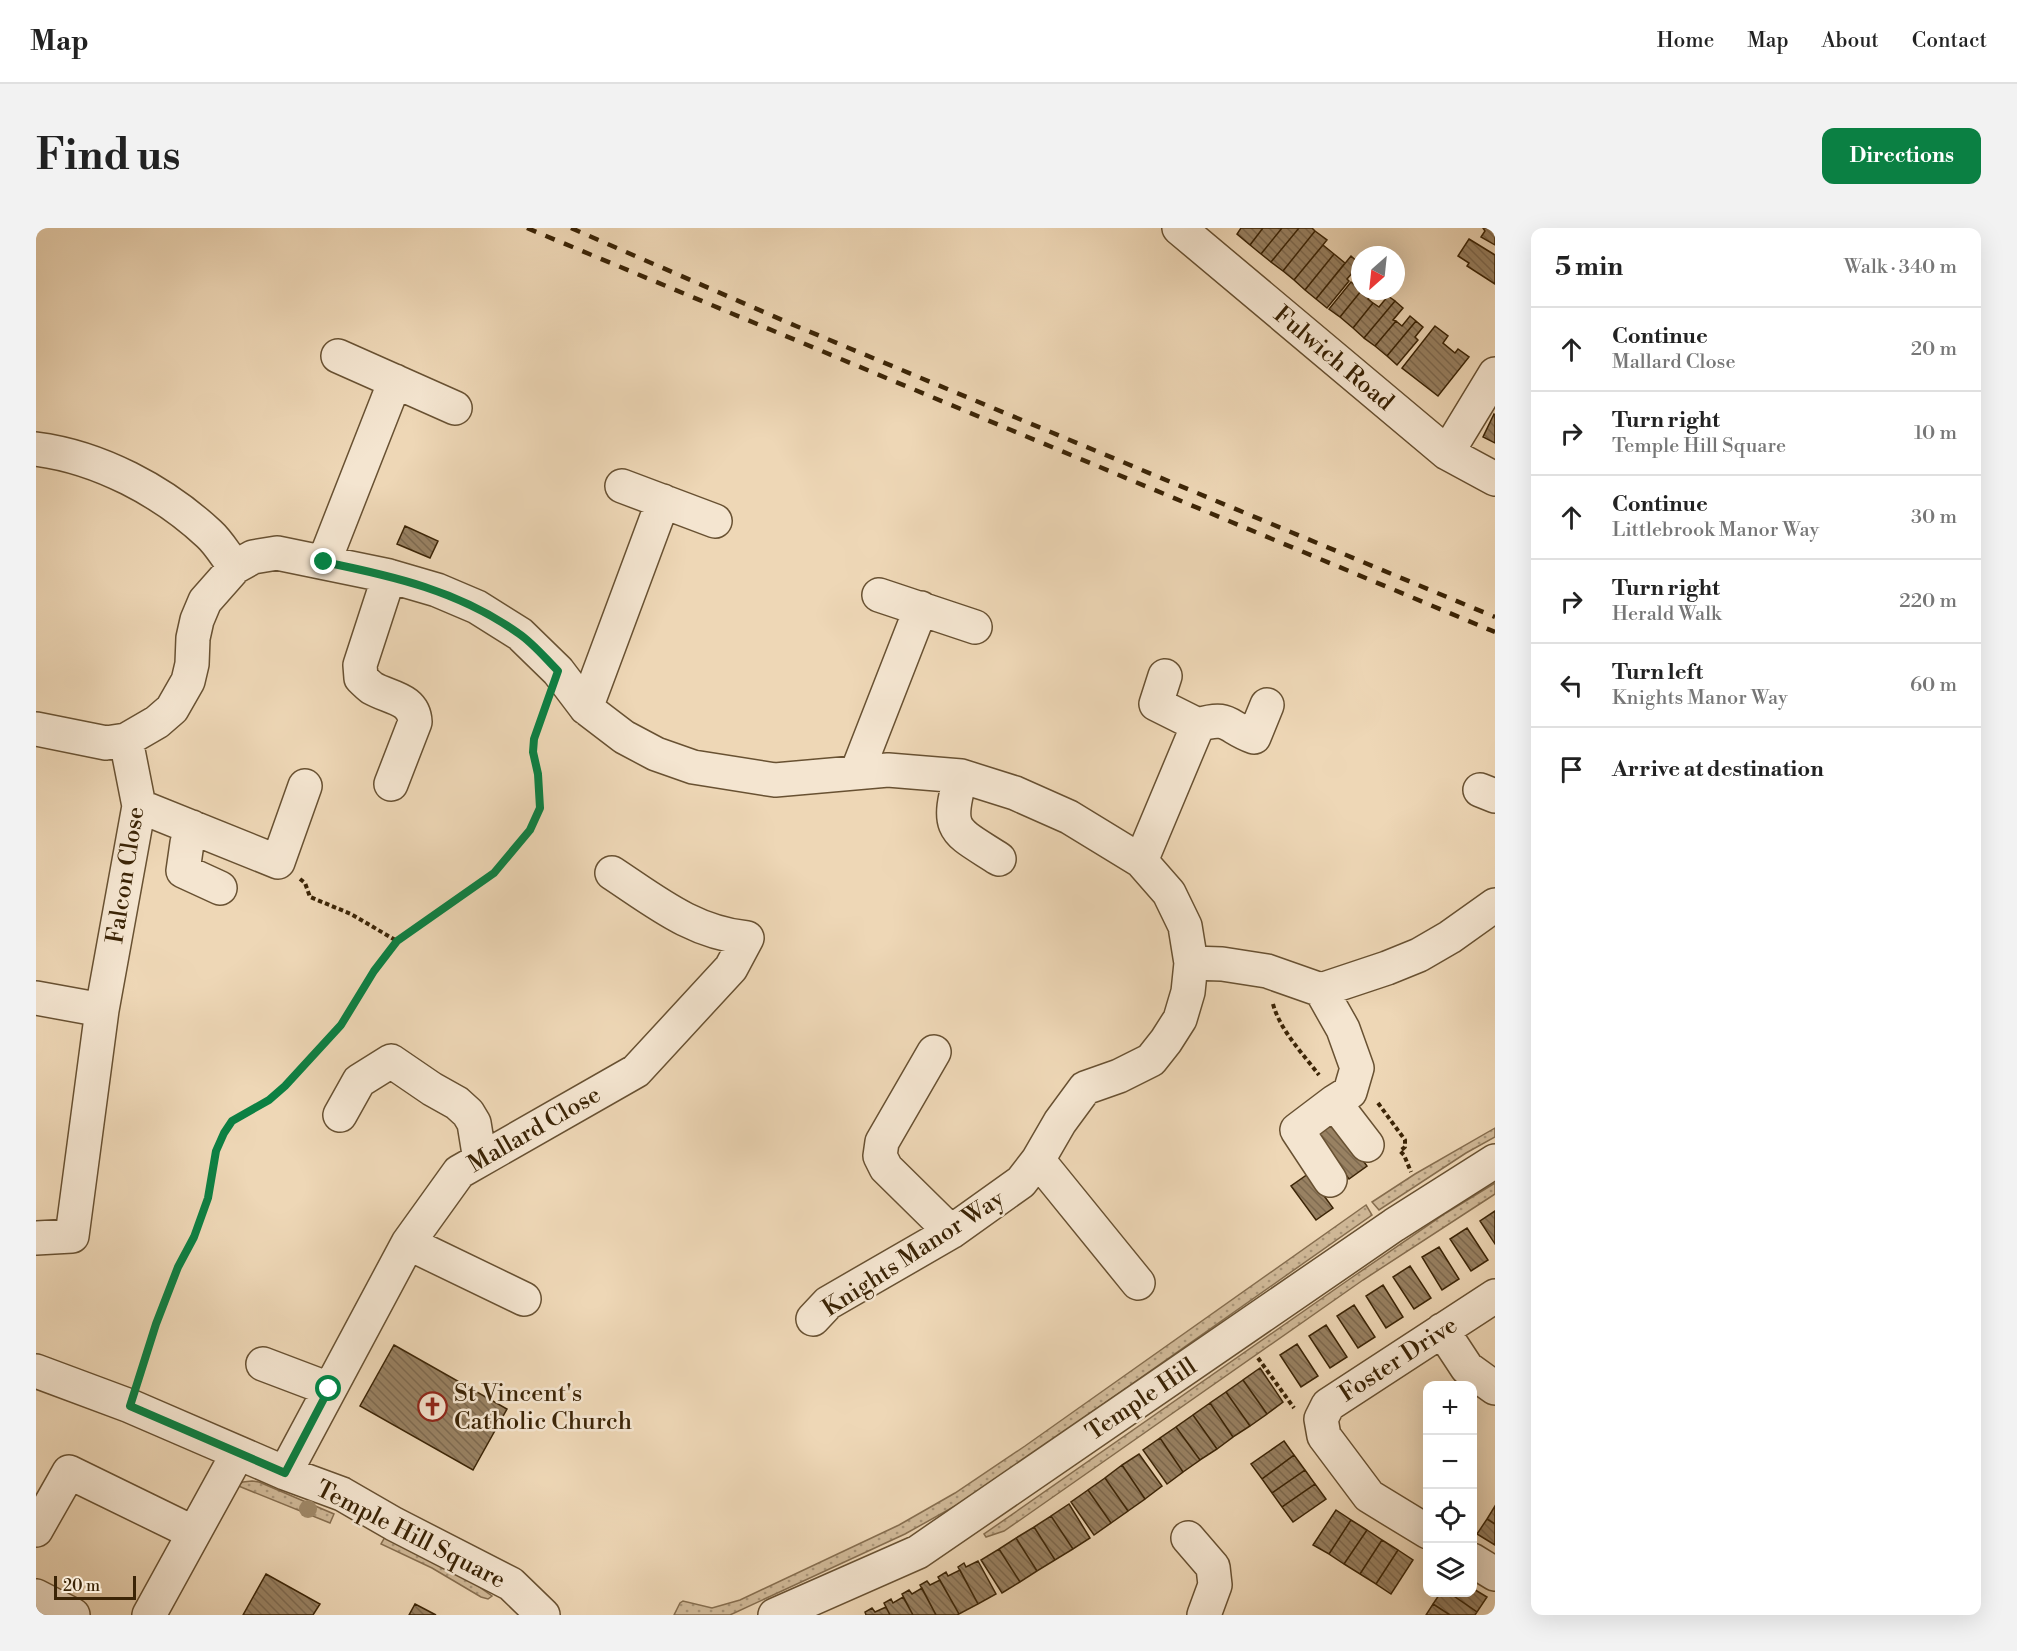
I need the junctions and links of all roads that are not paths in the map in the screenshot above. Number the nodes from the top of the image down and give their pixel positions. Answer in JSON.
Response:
{"nodes":[{"id":1,"x":1179,"y":228,"type":"edge"},
{"id":2,"x":338,"y":356,"type":"dead end"},
{"id":3,"x":1495,"y":374,"type":"edge"},
{"id":4,"x":395,"y":381,"type":"junction"},
{"id":5,"x":454,"y":408,"type":"dead end"},
{"id":6,"x":36,"y":449,"type":"edge"},
{"id":7,"x":1447,"y":453,"type":"junction"},
{"id":8,"x":1495,"y":479,"type":"edge"},
{"id":9,"x":622,"y":486,"type":"dead end"},
{"id":10,"x":663,"y":501,"type":"junction"},
{"id":11,"x":715,"y":521,"type":"dead end"},
{"id":12,"x":324,"y":562,"type":"junction"},
{"id":13,"x":234,"y":567,"type":"junction"},
{"id":14,"x":389,"y":576,"type":"junction"},
{"id":15,"x":879,"y":595,"type":"dead end"},
{"id":16,"x":921,"y":608,"type":"junction"},
{"id":17,"x":975,"y":627,"type":"dead end"},
{"id":18,"x":1165,"y":676,"type":"dead end"},
{"id":19,"x":1267,"y":705,"type":"dead end"},
{"id":20,"x":585,"y":708,"type":"junction"},
{"id":21,"x":1198,"y":725,"type":"junction"},
{"id":22,"x":36,"y":729,"type":"edge"},
{"id":23,"x":126,"y":740,"type":"junction"},
{"id":24,"x":857,"y":772,"type":"junction"},
{"id":25,"x":961,"y":776,"type":"junction"},
{"id":26,"x":391,"y":784,"type":"dead end"},
{"id":27,"x":304,"y":786,"type":"dead end"},
{"id":28,"x":139,"y":806,"type":"junction"},
{"id":29,"x":192,"y":828,"type":"junction"},
{"id":30,"x":999,"y":859,"type":"dead end"},
{"id":31,"x":1141,"y":861,"type":"junction"},
{"id":32,"x":612,"y":873,"type":"dead end"},
{"id":33,"x":220,"y":888,"type":"dead end"},
{"id":34,"x":1495,"y":905,"type":"edge"},
{"id":35,"x":1191,"y":963,"type":"junction"},
{"id":36,"x":1321,"y":990,"type":"junction"},
{"id":37,"x":36,"y":998,"type":"edge"},
{"id":38,"x":102,"y":1010,"type":"junction"},
{"id":39,"x":934,"y":1052,"type":"dead end"},
{"id":40,"x":1334,"y":1102,"type":"junction"},
{"id":41,"x":340,"y":1115,"type":"dead end"},
{"id":42,"x":1379,"y":1152,"type":"road end"},
{"id":43,"x":480,"y":1160,"type":"junction"},
{"id":44,"x":1038,"y":1160,"type":"junction"},
{"id":45,"x":1495,"y":1161,"type":"edge"},
{"id":46,"x":1330,"y":1180,"type":"dead end"},
{"id":47,"x":951,"y":1232,"type":"junction"},
{"id":48,"x":36,"y":1238,"type":"edge"},
{"id":49,"x":408,"y":1243,"type":"junction"},
{"id":50,"x":1138,"y":1283,"type":"dead end"},
{"id":51,"x":1495,"y":1296,"type":"edge"},
{"id":52,"x":524,"y":1299,"type":"dead end"},
{"id":53,"x":813,"y":1319,"type":"dead end"},
{"id":54,"x":1442,"y":1330,"type":"junction"},
{"id":55,"x":263,"y":1364,"type":"dead end"},
{"id":56,"x":36,"y":1371,"type":"edge"},
{"id":57,"x":1495,"y":1388,"type":"edge"},
{"id":58,"x":329,"y":1389,"type":"junction"},
{"id":59,"x":238,"y":1453,"type":"junction"},
{"id":60,"x":285,"y":1473,"type":"junction"},
{"id":61,"x":1423,"y":1529,"type":"edge"},
{"id":62,"x":36,"y":1530,"type":"edge"},
{"id":63,"x":194,"y":1533,"type":"junction"},
{"id":64,"x":1188,"y":1538,"type":"dead end"},
{"id":65,"x":1477,"y":1563,"type":"edge"},
{"id":66,"x":1495,"y":1574,"type":"edge"},
{"id":67,"x":36,"y":1596,"type":"edge"},
{"id":68,"x":73,"y":1615,"type":"edge"},
{"id":69,"x":149,"y":1615,"type":"edge"},
{"id":70,"x":543,"y":1615,"type":"edge"},
{"id":71,"x":775,"y":1615,"type":"edge"},
{"id":72,"x":1204,"y":1615,"type":"edge"}],
"edges":[{"from":1,"to":7,"type":"street","name":"Fulwich Road"},
{"from":2,"to":4,"type":"street"},
{"from":3,"to":7,"type":"street"},
{"from":4,"to":5,"type":"street"},
{"from":4,"to":12,"type":"street"},
{"from":6,"to":13,"type":"street"},
{"from":7,"to":8,"type":"street","name":"Fulwich Road"},
{"from":9,"to":10,"type":"street"},
{"from":10,"to":11,"type":"street"},
{"from":10,"to":20,"type":"street"},
{"from":12,"to":13,"type":"street","name":"Knights Manor Way"},
{"from":12,"to":14,"type":"street","name":"Knights Manor Way"},
{"from":13,"to":23,"type":"street","name":"Knights Manor Way"},
{"from":14,"to":20,"type":"street","name":"Knights Manor Way"},
{"from":14,"to":26,"type":"street"},
{"from":15,"to":16,"type":"street"},
{"from":16,"to":17,"type":"street"},
{"from":16,"to":24,"type":"street"},
{"from":18,"to":21,"type":"street"},
{"from":19,"to":21,"type":"street"},
{"from":20,"to":24,"type":"street","name":"Knights Manor Way"},
{"from":21,"to":31,"type":"street"},
{"from":22,"to":23,"type":"street","name":"Knights Manor Way"},
{"from":23,"to":28,"type":"street","name":"Falcon Close"},
{"from":24,"to":25,"type":"street","name":"Knights Manor Way"},
{"from":25,"to":30,"type":"street"},
{"from":25,"to":31,"type":"street","name":"Knights Manor Way"},
{"from":27,"to":29,"type":"street"},
{"from":28,"to":29,"type":"street"},
{"from":28,"to":38,"type":"street","name":"Falcon Close"},
{"from":29,"to":33,"type":"street"},
{"from":31,"to":35,"type":"street","name":"Knights Manor Way"},
{"from":32,"to":43,"type":"street","name":"Mallard Close"},
{"from":34,"to":36,"type":"street"},
{"from":35,"to":36,"type":"street"},
{"from":35,"to":44,"type":"street","name":"Knights Manor Way"},
{"from":36,"to":40,"type":"street"},
{"from":37,"to":38,"type":"street"},
{"from":38,"to":48,"type":"street","name":"Falcon Close"},
{"from":39,"to":47,"type":"street"},
{"from":40,"to":42,"type":"street"},
{"from":40,"to":46,"type":"street"},
{"from":41,"to":43,"type":"street"},
{"from":43,"to":49,"type":"street","name":"Mallard Close"},
{"from":44,"to":47,"type":"street","name":"Knights Manor Way"},
{"from":44,"to":50,"type":"street"},
{"from":45,"to":71,"type":"street","name":"Temple Hill"},
{"from":47,"to":53,"type":"street","name":"Knights Manor Way"},
{"from":49,"to":52,"type":"street"},
{"from":49,"to":58,"type":"street","name":"Mallard Close"},
{"from":51,"to":54,"type":"street","name":"Foster Drive"},
{"from":54,"to":57,"type":"street"},
{"from":54,"to":61,"type":"street","name":"Foster Drive"},
{"from":55,"to":58,"type":"street"},
{"from":56,"to":59,"type":"street","name":"Temple Hill Square"},
{"from":58,"to":60,"type":"street","name":"Mallard Close"},
{"from":59,"to":60,"type":"street","name":"Temple Hill Square"},
{"from":59,"to":63,"type":"street"},
{"from":60,"to":70,"type":"street","name":"Temple Hill Square"},
{"from":62,"to":63,"type":"street"},
{"from":63,"to":69,"type":"street"},
{"from":64,"to":72,"type":"street"},
{"from":65,"to":66,"type":"street"},
{"from":67,"to":68,"type":"street"}]}
